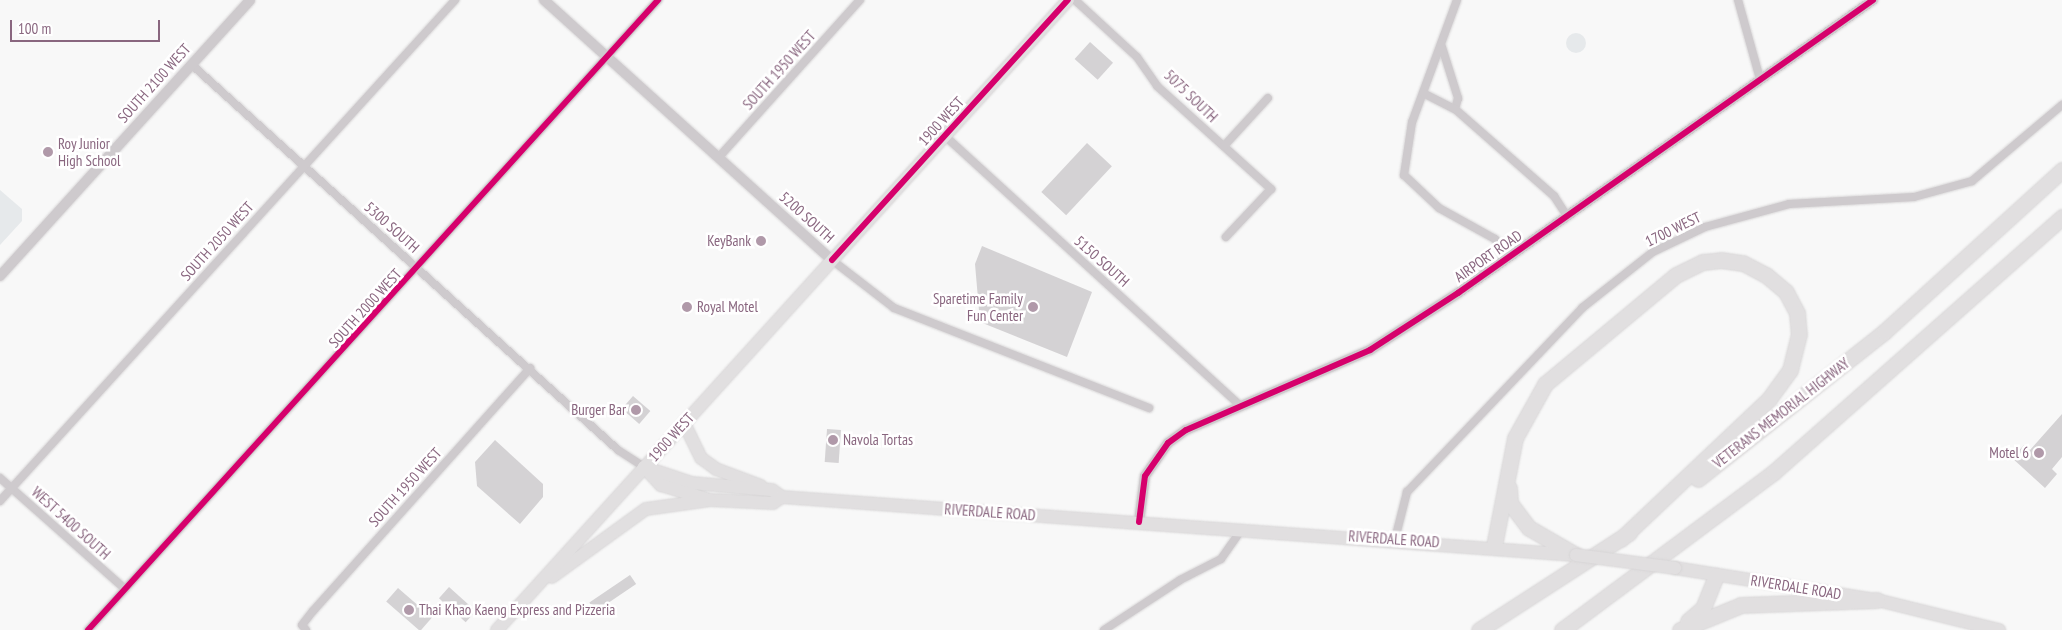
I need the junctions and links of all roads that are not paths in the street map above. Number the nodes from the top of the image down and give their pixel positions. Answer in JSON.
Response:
{"nodes":[{"id":1,"x":250,"y":0,"type":"edge"},
{"id":2,"x":454,"y":0,"type":"edge"},
{"id":3,"x":544,"y":0,"type":"edge"},
{"id":4,"x":658,"y":0,"type":"edge"},
{"id":5,"x":860,"y":0,"type":"edge"},
{"id":6,"x":1068,"y":0,"type":"edge"},
{"id":7,"x":1074,"y":0,"type":"edge"},
{"id":8,"x":1458,"y":0,"type":"edge"},
{"id":9,"x":1738,"y":0,"type":"edge"},
{"id":10,"x":1872,"y":0,"type":"edge"},
{"id":11,"x":1441,"y":44,"type":"junction"},
{"id":12,"x":607,"y":56,"type":"junction"},
{"id":13,"x":191,"y":64,"type":"junction"},
{"id":14,"x":1760,"y":79,"type":"junction"},
{"id":15,"x":1423,"y":93,"type":"junction"},
{"id":16,"x":1268,"y":98,"type":"dead end"},
{"id":17,"x":2062,"y":105,"type":"edge"},
{"id":18,"x":1456,"y":108,"type":"junction"},
{"id":19,"x":945,"y":136,"type":"junction"},
{"id":20,"x":1224,"y":146,"type":"junction"},
{"id":21,"x":719,"y":157,"type":"junction"},
{"id":22,"x":305,"y":165,"type":"junction"},
{"id":23,"x":2062,"y":170,"type":"edge"},
{"id":24,"x":1567,"y":216,"type":"junction"},
{"id":25,"x":2062,"y":217,"type":"edge"},
{"id":26,"x":1226,"y":237,"type":"dead end"},
{"id":27,"x":1510,"y":256,"type":"junction"},
{"id":28,"x":832,"y":260,"type":"junction"},
{"id":29,"x":418,"y":268,"type":"junction"},
{"id":30,"x":0,"y":276,"type":"edge"},
{"id":31,"x":530,"y":368,"type":"junction"},
{"id":32,"x":1241,"y":406,"type":"junction"},
{"id":33,"x":1149,"y":408,"type":"dead end"},
{"id":34,"x":684,"y":423,"type":"junction"},
{"id":35,"x":644,"y":467,"type":"junction"},
{"id":36,"x":1508,"y":469,"type":"junction"},
{"id":37,"x":0,"y":478,"type":"edge"},
{"id":38,"x":12,"y":488,"type":"junction"},
{"id":39,"x":777,"y":493,"type":"junction"},
{"id":40,"x":710,"y":500,"type":"junction"},
{"id":41,"x":0,"y":501,"type":"edge"},
{"id":42,"x":1139,"y":522,"type":"junction"},
{"id":43,"x":1241,"y":530,"type":"junction"},
{"id":44,"x":1395,"y":539,"type":"junction"},
{"id":45,"x":1621,"y":539,"type":"junction"},
{"id":46,"x":1494,"y":546,"type":"junction"},
{"id":47,"x":1576,"y":555,"type":"junction"},
{"id":48,"x":1716,"y":574,"type":"junction"},
{"id":49,"x":124,"y":589,"type":"junction"},
{"id":50,"x":532,"y":591,"type":"junction"},
{"id":51,"x":1877,"y":600,"type":"junction"},
{"id":52,"x":304,"y":628,"type":"edge"},
{"id":53,"x":1567,"y":628,"type":"edge"},
{"id":54,"x":88,"y":630,"type":"edge"},
{"id":55,"x":497,"y":630,"type":"edge"},
{"id":56,"x":1104,"y":630,"type":"edge"},
{"id":57,"x":1479,"y":630,"type":"edge"},
{"id":58,"x":1679,"y":630,"type":"edge"},
{"id":59,"x":1999,"y":630,"type":"edge"}],
"edges":[{"from":1,"to":13,"type":"street","name":"SOUTH 2100 WEST"},
{"from":2,"to":22,"type":"street","name":"SOUTH 2050 WEST"},
{"from":3,"to":12,"type":"street","name":"5200 SOUTH"},
{"from":4,"to":12,"type":"street","name":"SOUTH 2000 WEST"},
{"from":5,"to":21,"type":"street","name":"SOUTH 1950 WEST"},
{"from":6,"to":19,"type":"main road","name":"1900 WEST"},
{"from":7,"to":20,"type":"street","name":"5075 SOUTH"},
{"from":8,"to":11,"type":"street"},
{"from":9,"to":14,"type":"street"},
{"from":10,"to":14,"type":"street","name":"AIRPORT ROAD"},
{"from":11,"to":15,"type":"street"},
{"from":11,"to":18,"type":"street"},
{"from":12,"to":21,"type":"street","name":"5200 SOUTH"},
{"from":12,"to":29,"type":"street","name":"SOUTH 2000 WEST"},
{"from":13,"to":22,"type":"street","name":"5300 SOUTH"},
{"from":13,"to":30,"type":"street","name":"SOUTH 2100 WEST"},
{"from":14,"to":24,"type":"street","name":"AIRPORT ROAD"},
{"from":15,"to":18,"type":"street"},
{"from":15,"to":27,"type":"street"},
{"from":16,"to":20,"type":"street"},
{"from":17,"to":44,"type":"street","name":"1700 WEST"},
{"from":18,"to":24,"type":"street"},
{"from":19,"to":28,"type":"main road","name":"1900 WEST"},
{"from":19,"to":32,"type":"street","name":"5150 SOUTH"},
{"from":20,"to":26,"type":"street","name":"5075 SOUTH"},
{"from":21,"to":28,"type":"street","name":"5200 SOUTH"},
{"from":22,"to":29,"type":"street","name":"5300 SOUTH"},
{"from":22,"to":38,"type":"street","name":"SOUTH 2050 WEST"},
{"from":23,"to":45,"type":"highway","name":"VETERANS MEMORIAL HIGHWAY"},
{"from":24,"to":27,"type":"street","name":"AIRPORT ROAD"},
{"from":25,"to":53,"type":"highway"},
{"from":27,"to":32,"type":"street","name":"AIRPORT ROAD"},
{"from":28,"to":33,"type":"street","name":"5200 SOUTH"},
{"from":28,"to":34,"type":"main road","name":"1900 WEST"},
{"from":29,"to":31,"type":"street","name":"5300 SOUTH"},
{"from":29,"to":49,"type":"street","name":"SOUTH 2000 WEST"},
{"from":31,"to":35,"type":"street","name":"5300 SOUTH"},
{"from":31,"to":52,"type":"street","name":"SOUTH 1950 WEST"},
{"from":32,"to":42,"type":"street","name":"AIRPORT ROAD"},
{"from":34,"to":35,"type":"main road","name":"1900 WEST"},
{"from":34,"to":39,"type":"main road"},
{"from":35,"to":39,"type":"main road","name":"RIVERDALE ROAD"},
{"from":35,"to":40,"type":"main road","name":"RIVERDALE ROAD"},
{"from":35,"to":50,"type":"main road","name":"1900 WEST"},
{"from":36,"to":45,"type":"highway"},
{"from":36,"to":46,"type":"highway"},
{"from":36,"to":47,"type":"highway"},
{"from":37,"to":38,"type":"street","name":"WEST 5400 SOUTH"},
{"from":38,"to":41,"type":"street","name":"SOUTH 2050 WEST"},
{"from":38,"to":49,"type":"street","name":"WEST 5400 SOUTH"},
{"from":39,"to":40,"type":"main road","name":"RIVERDALE ROAD"},
{"from":39,"to":42,"type":"main road","name":"RIVERDALE ROAD"},
{"from":40,"to":50,"type":"main road"},
{"from":42,"to":43,"type":"main road","name":"RIVERDALE ROAD"},
{"from":43,"to":44,"type":"main road","name":"RIVERDALE ROAD"},
{"from":43,"to":56,"type":"street"},
{"from":44,"to":46,"type":"main road","name":"RIVERDALE ROAD"},
{"from":45,"to":57,"type":"highway","name":"VETERANS MEMORIAL HIGHWAY"},
{"from":46,"to":47,"type":"main road","name":"RIVERDALE ROAD"},
{"from":47,"to":48,"type":"main road","name":"RIVERDALE ROAD","bridge":true},
{"from":48,"to":51,"type":"main road","name":"RIVERDALE ROAD"},
{"from":48,"to":58,"type":"highway"},
{"from":49,"to":54,"type":"street","name":"SOUTH 2000 WEST"},
{"from":50,"to":55,"type":"main road","name":"1900 WEST"},
{"from":51,"to":58,"type":"highway"},
{"from":51,"to":59,"type":"main road","name":"RIVERDALE ROAD"}]}
